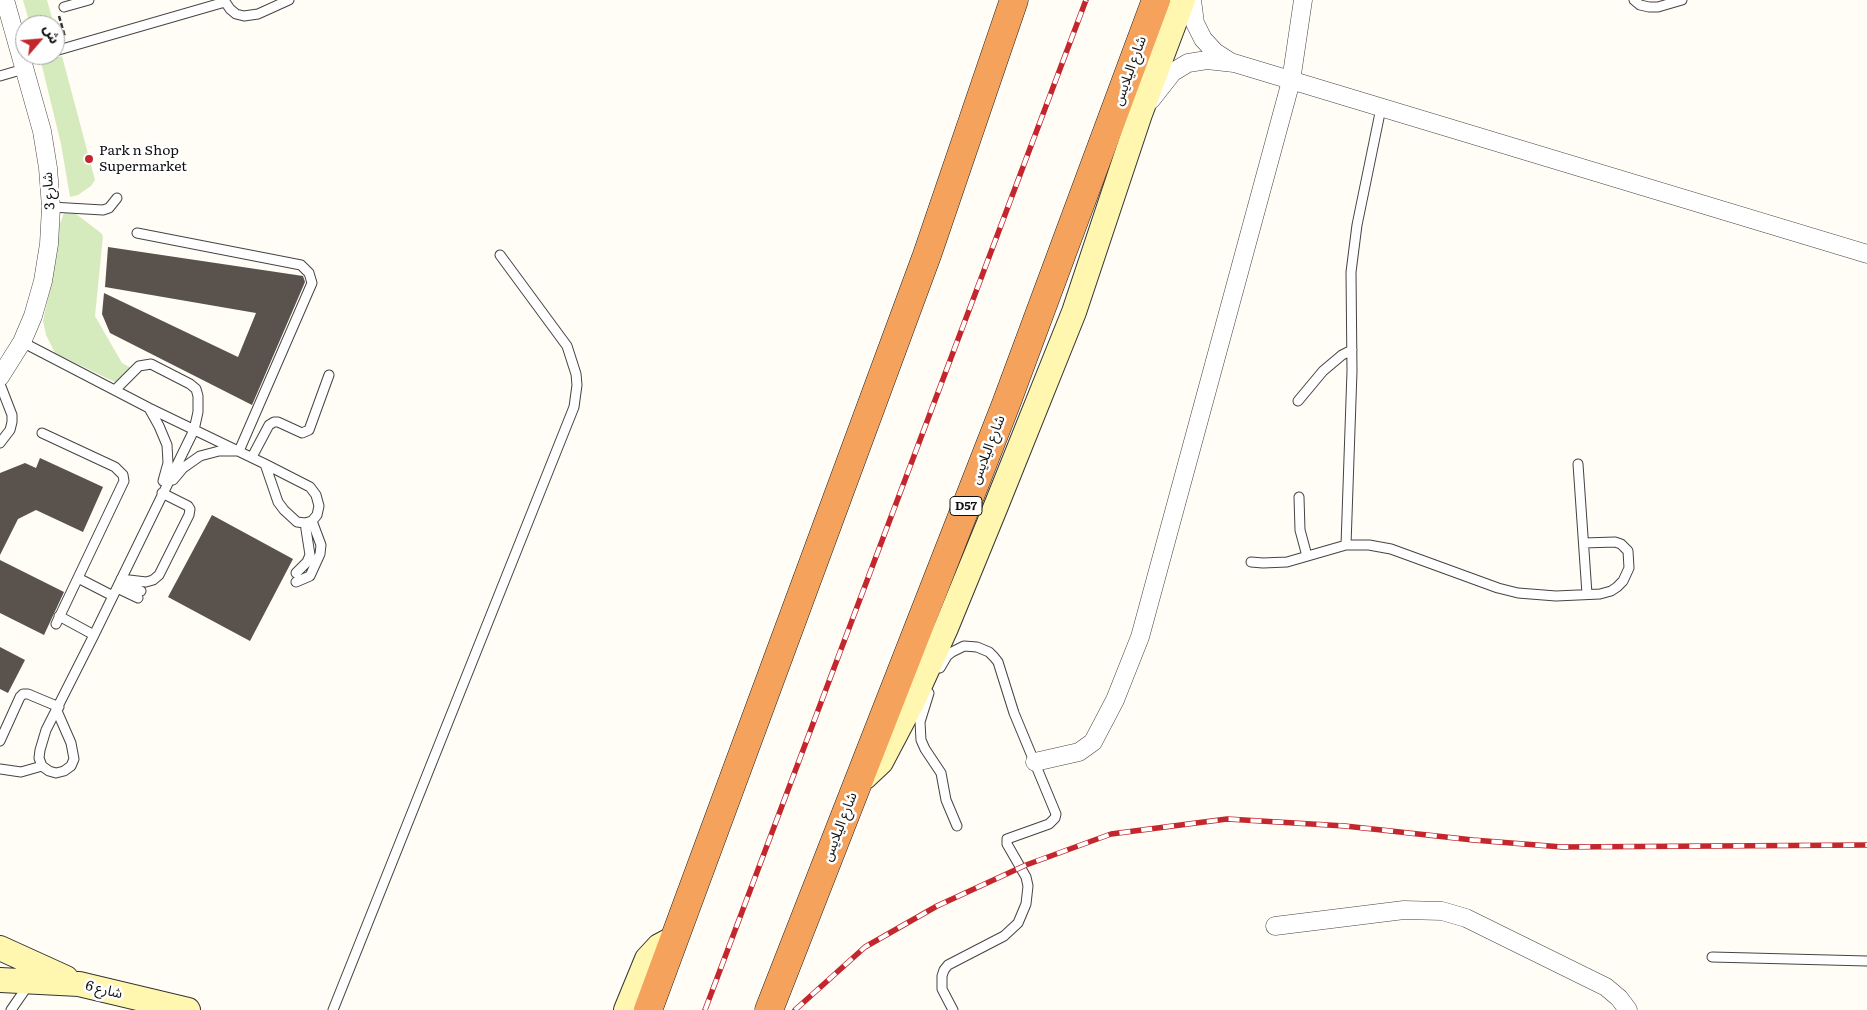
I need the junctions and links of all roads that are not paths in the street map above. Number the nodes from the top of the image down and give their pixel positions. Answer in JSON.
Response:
{"nodes":[{"id":1,"x":5,"y":0,"type":"edge"},
{"id":2,"x":89,"y":0,"type":"edge"},
{"id":3,"x":289,"y":0,"type":"edge"},
{"id":4,"x":1014,"y":0,"type":"edge"},
{"id":5,"x":1156,"y":0,"type":"edge"},
{"id":6,"x":1183,"y":0,"type":"edge"},
{"id":7,"x":1192,"y":0,"type":"edge"},
{"id":8,"x":1303,"y":0,"type":"edge"},
{"id":9,"x":1634,"y":0,"type":"edge"},
{"id":10,"x":1682,"y":0,"type":"edge"},
{"id":11,"x":225,"y":1,"type":"edge"},
{"id":12,"x":60,"y":8,"type":"road end"},
{"id":13,"x":15,"y":36,"type":"edge"},
{"id":14,"x":65,"y":48,"type":"edge"},
{"id":15,"x":1234,"y":63,"type":"junction"},
{"id":16,"x":23,"y":65,"type":"joint"},
{"id":17,"x":0,"y":76,"type":"edge"},
{"id":18,"x":1291,"y":81,"type":"junction"},
{"id":19,"x":1381,"y":108,"type":"junction"},
{"id":20,"x":1140,"y":114,"type":"junction"},
{"id":21,"x":117,"y":198,"type":"dead end"},
{"id":22,"x":51,"y":207,"type":"junction"},
{"id":23,"x":136,"y":233,"type":"dead end"},
{"id":24,"x":1867,"y":254,"type":"edge"},
{"id":25,"x":500,"y":255,"type":"dead end"},
{"id":26,"x":22,"y":342,"type":"junction"},
{"id":27,"x":1352,"y":350,"type":"junction"},
{"id":28,"x":329,"y":375,"type":"dead end"},
{"id":29,"x":0,"y":377,"type":"edge"},
{"id":30,"x":0,"y":384,"type":"edge"},
{"id":31,"x":116,"y":389,"type":"junction"},
{"id":32,"x":1298,"y":401,"type":"dead end"},
{"id":33,"x":149,"y":408,"type":"junction"},
{"id":34,"x":194,"y":430,"type":"junction"},
{"id":35,"x":42,"y":433,"type":"dead end"},
{"id":36,"x":0,"y":443,"type":"edge"},
{"id":37,"x":239,"y":451,"type":"junction"},
{"id":38,"x":252,"y":457,"type":"junction"},
{"id":39,"x":265,"y":464,"type":"junction"},
{"id":40,"x":1578,"y":464,"type":"dead end"},
{"id":41,"x":162,"y":494,"type":"junction"},
{"id":42,"x":1299,"y":497,"type":"dead end"},
{"id":43,"x":308,"y":522,"type":"junction"},
{"id":44,"x":1584,"y":543,"type":"junction"},
{"id":45,"x":1346,"y":545,"type":"junction"},
{"id":46,"x":1307,"y":556,"type":"junction"},
{"id":47,"x":1251,"y":562,"type":"dead end"},
{"id":48,"x":78,"y":578,"type":"junction"},
{"id":49,"x":296,"y":578,"type":"dead end"},
{"id":50,"x":118,"y":586,"type":"junction"},
{"id":51,"x":139,"y":594,"type":"dead end"},
{"id":52,"x":1587,"y":594,"type":"junction"},
{"id":53,"x":94,"y":635,"type":"junction"},
{"id":54,"x":58,"y":709,"type":"junction"},
{"id":55,"x":0,"y":740,"type":"edge"},
{"id":56,"x":1035,"y":762,"type":"junction"},
{"id":57,"x":42,"y":766,"type":"junction"},
{"id":58,"x":0,"y":769,"type":"edge"},
{"id":59,"x":858,"y":781,"type":"junction"},
{"id":60,"x":957,"y":826,"type":"dead end"},
{"id":61,"x":1275,"y":926,"type":"dead end"},
{"id":62,"x":676,"y":937,"type":"junction"},
{"id":63,"x":0,"y":948,"type":"edge"},
{"id":64,"x":1712,"y":957,"type":"dead end"},
{"id":65,"x":1867,"y":961,"type":"edge"},
{"id":66,"x":0,"y":980,"type":"edge"},
{"id":67,"x":31,"y":981,"type":"junction"},
{"id":68,"x":79,"y":984,"type":"junction"},
{"id":69,"x":11,"y":1010,"type":"edge"},
{"id":70,"x":188,"y":1010,"type":"edge"},
{"id":71,"x":333,"y":1010,"type":"edge"},
{"id":72,"x":626,"y":1010,"type":"edge"},
{"id":73,"x":648,"y":1010,"type":"edge"},
{"id":74,"x":769,"y":1010,"type":"edge"},
{"id":75,"x":953,"y":1010,"type":"edge"},
{"id":76,"x":1628,"y":1010,"type":"edge"}],
"edges":[{"from":1,"to":13,"type":"street","name":"شارع 3"},
{"from":2,"to":12,"type":"lane"},
{"from":3,"to":11,"type":"lane"},
{"from":4,"to":62,"type":"highway"},
{"from":5,"to":59,"type":"highway","name":"شارع اليلايس","number":"D57"},
{"from":6,"to":20,"type":"street"},
{"from":7,"to":15,"type":"street"},
{"from":8,"to":18,"type":"street"},
{"from":9,"to":10,"type":"lane"},
{"from":11,"to":14,"type":"lane"},
{"from":15,"to":18,"type":"street"},
{"from":15,"to":20,"type":"street"},
{"from":16,"to":17,"type":"lane"},
{"from":16,"to":22,"type":"street","name":"شارع 3"},
{"from":18,"to":19,"type":"street"},
{"from":18,"to":56,"type":"street"},
{"from":19,"to":24,"type":"street"},
{"from":19,"to":27,"type":"lane"},
{"from":20,"to":59,"type":"street"},
{"from":21,"to":22,"type":"lane"},
{"from":22,"to":26,"type":"street","name":"شارع 3"},
{"from":23,"to":37,"type":"lane"},
{"from":25,"to":71,"type":"lane"},
{"from":26,"to":29,"type":"street","name":"شارع 3"},
{"from":26,"to":31,"type":"lane"},
{"from":27,"to":32,"type":"lane"},
{"from":27,"to":45,"type":"lane"},
{"from":28,"to":38,"type":"lane"},
{"from":30,"to":36,"type":"lane"},
{"from":31,"to":33,"type":"lane"},
{"from":31,"to":34,"type":"lane"},
{"from":33,"to":34,"type":"lane"},
{"from":33,"to":41,"type":"lane"},
{"from":34,"to":37,"type":"lane"},
{"from":34,"to":41,"type":"lane"},
{"from":35,"to":48,"type":"lane"},
{"from":37,"to":38,"type":"lane"},
{"from":37,"to":41,"type":"lane"},
{"from":38,"to":39,"type":"lane"},
{"from":39,"to":43,"type":"lane"},
{"from":39,"to":43,"type":"lane"},
{"from":40,"to":44,"type":"lane"},
{"from":41,"to":50,"type":"lane"},
{"from":41,"to":50,"type":"lane"},
{"from":42,"to":46,"type":"lane"},
{"from":43,"to":49,"type":"lane"},
{"from":44,"to":52,"type":"lane"},
{"from":44,"to":52,"type":"lane"},
{"from":45,"to":46,"type":"lane"},
{"from":45,"to":52,"type":"lane"},
{"from":46,"to":47,"type":"lane"},
{"from":48,"to":50,"type":"lane"},
{"from":48,"to":53,"type":"lane"},
{"from":50,"to":51,"type":"lane"},
{"from":50,"to":53,"type":"lane"},
{"from":53,"to":54,"type":"lane"},
{"from":54,"to":55,"type":"lane"},
{"from":54,"to":57,"type":"lane"},
{"from":54,"to":57,"type":"lane"},
{"from":56,"to":60,"type":"lane"},
{"from":56,"to":75,"type":"lane"},
{"from":57,"to":58,"type":"lane"},
{"from":59,"to":74,"type":"highway","name":"شارع اليلايس","number":"D57"},
{"from":61,"to":76,"type":"street"},
{"from":62,"to":72,"type":"street"},
{"from":62,"to":73,"type":"highway"},
{"from":63,"to":68,"type":"street","name":"شارع 6"},
{"from":64,"to":65,"type":"lane"},
{"from":66,"to":67,"type":"street","name":"شارع 6"},
{"from":67,"to":68,"type":"street","name":"شارع 6"},
{"from":67,"to":69,"type":"lane"},
{"from":68,"to":70,"type":"street","name":"شارع 6"}]}
